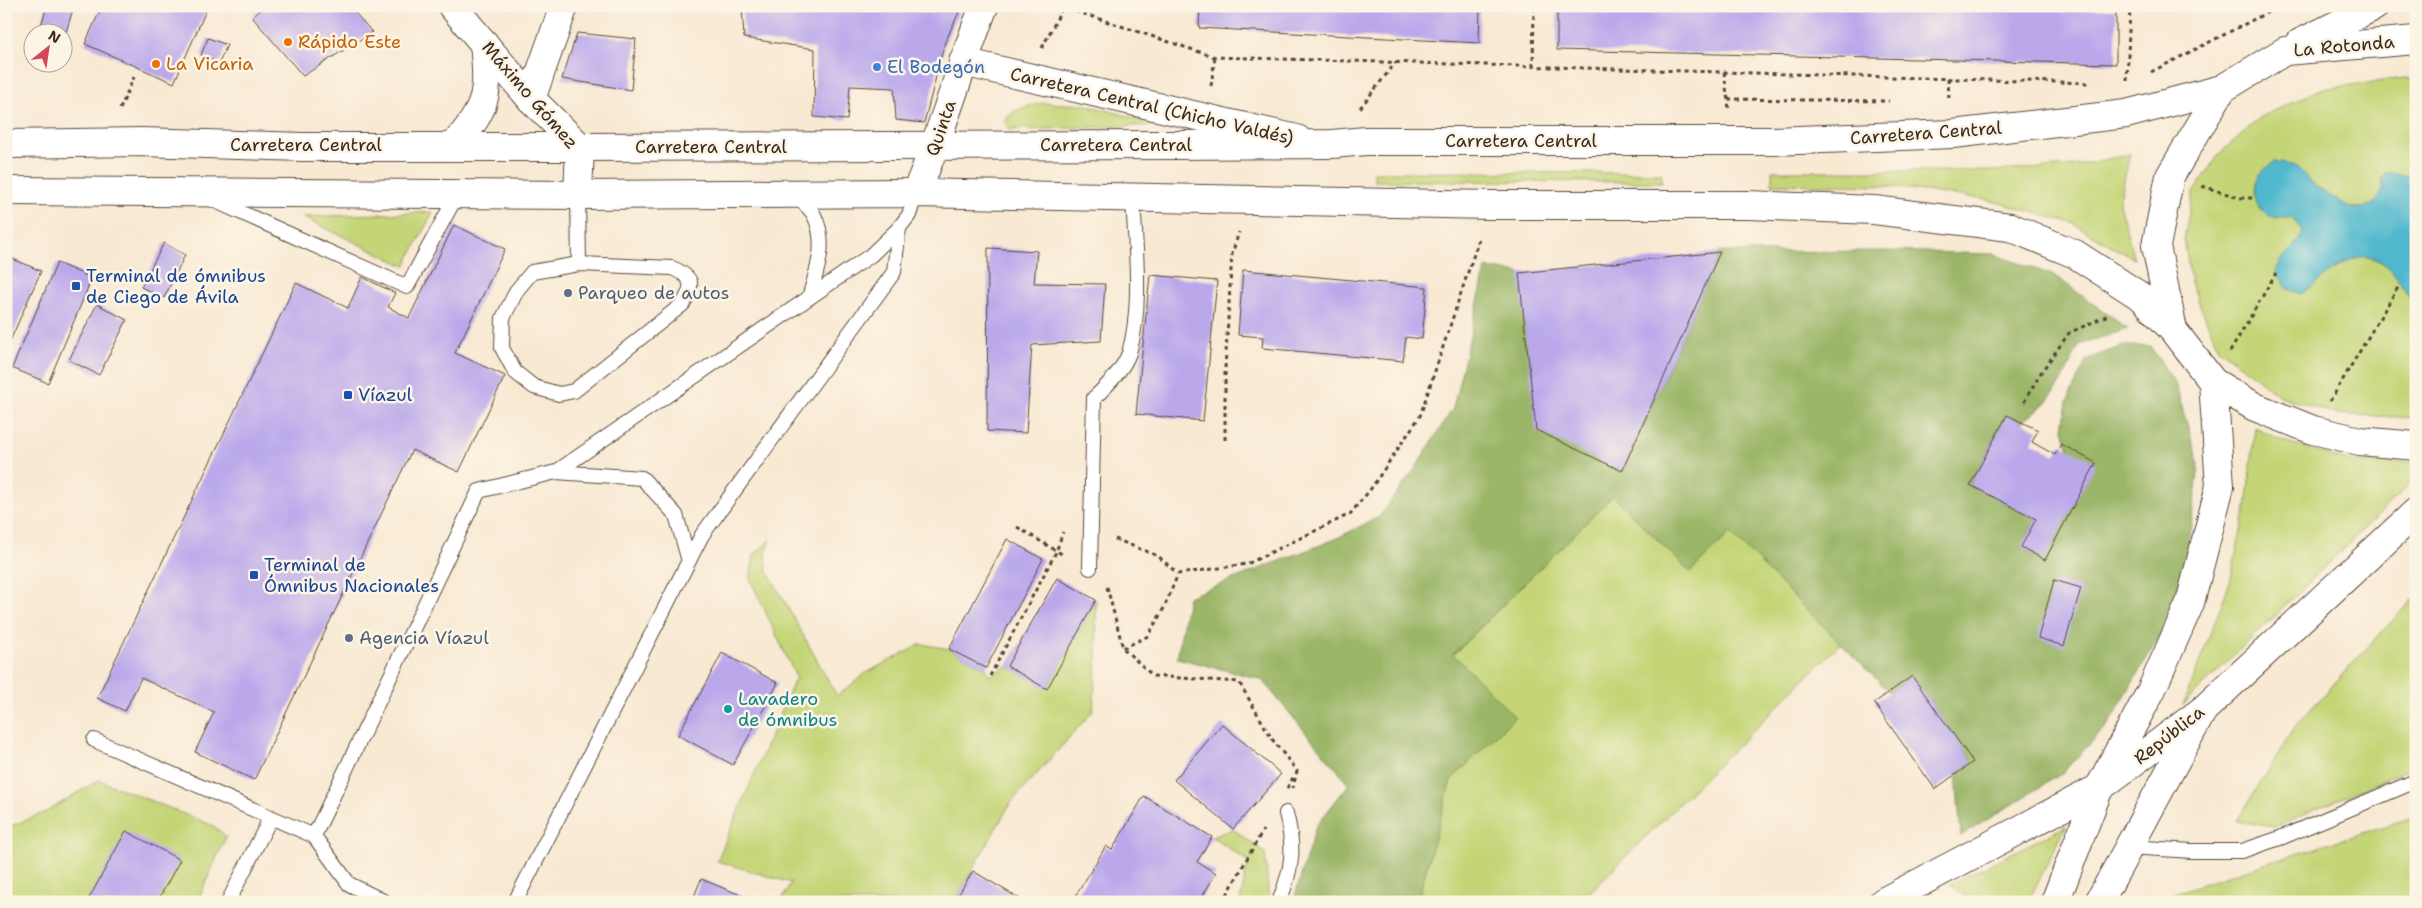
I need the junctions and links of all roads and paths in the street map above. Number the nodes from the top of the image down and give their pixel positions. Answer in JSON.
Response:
{"nodes":[{"id":1,"x":452,"y":6,"type":"edge"},
{"id":2,"x":564,"y":6,"type":"edge"},
{"id":3,"x":984,"y":6,"type":"edge"},
{"id":4,"x":1534,"y":6,"type":"edge"},
{"id":5,"x":2130,"y":6,"type":"edge"},
{"id":6,"x":2280,"y":6,"type":"edge"},
{"id":7,"x":2374,"y":6,"type":"edge"},
{"id":8,"x":1062,"y":7,"type":"edge"},
{"id":9,"x":2416,"y":40,"type":"edge"},
{"id":10,"x":484,"y":43,"type":"junction"},
{"id":11,"x":2285,"y":51,"type":"junction"},
{"id":12,"x":963,"y":62,"type":"junction"},
{"id":13,"x":1396,"y":62,"type":"junction"},
{"id":14,"x":1533,"y":66,"type":"junction"},
{"id":15,"x":2144,"y":75,"type":"dead end"},
{"id":16,"x":1027,"y":77,"type":"junction"},
{"id":17,"x":2136,"y":80,"type":"dead end"},
{"id":18,"x":2097,"y":83,"type":"dead end"},
{"id":19,"x":2117,"y":84,"type":"dead end"},
{"id":20,"x":2127,"y":84,"type":"junction"},
{"id":21,"x":2222,"y":89,"type":"junction"},
{"id":22,"x":531,"y":99,"type":"junction"},
{"id":23,"x":1728,"y":99,"type":"dead end"},
{"id":24,"x":1892,"y":101,"type":"dead end"},
{"id":25,"x":1940,"y":102,"type":"dead end"},
{"id":26,"x":1959,"y":102,"type":"dead end"},
{"id":27,"x":1322,"y":143,"type":"junction"},
{"id":28,"x":6,"y":144,"type":"edge"},
{"id":29,"x":453,"y":146,"type":"junction"},
{"id":30,"x":936,"y":146,"type":"junction"},
{"id":31,"x":580,"y":148,"type":"junction"},
{"id":32,"x":2170,"y":176,"type":"junction"},
{"id":33,"x":6,"y":191,"type":"edge"},
{"id":34,"x":196,"y":192,"type":"junction"},
{"id":35,"x":793,"y":192,"type":"junction"},
{"id":36,"x":458,"y":193,"type":"junction"},
{"id":37,"x":916,"y":193,"type":"junction"},
{"id":38,"x":578,"y":195,"type":"junction"},
{"id":39,"x":1133,"y":196,"type":"junction"},
{"id":40,"x":2256,"y":198,"type":"dead end"},
{"id":41,"x":1249,"y":200,"type":"junction"},
{"id":42,"x":1490,"y":205,"type":"junction"},
{"id":43,"x":899,"y":228,"type":"junction"},
{"id":44,"x":579,"y":264,"type":"junction"},
{"id":45,"x":2276,"y":273,"type":"dead end"},
{"id":46,"x":2400,"y":284,"type":"dead end"},
{"id":47,"x":809,"y":298,"type":"junction"},
{"id":48,"x":2143,"y":298,"type":"junction"},
{"id":49,"x":2173,"y":330,"type":"junction"},
{"id":50,"x":2214,"y":382,"type":"junction"},
{"id":51,"x":2024,"y":402,"type":"dead end"},
{"id":52,"x":2314,"y":430,"type":"junction"},
{"id":53,"x":1225,"y":440,"type":"dead end"},
{"id":54,"x":2416,"y":446,"type":"edge"},
{"id":55,"x":556,"y":472,"type":"junction"},
{"id":56,"x":2416,"y":512,"type":"edge"},
{"id":57,"x":1091,"y":520,"type":"junction"},
{"id":58,"x":1064,"y":524,"type":"dead end"},
{"id":59,"x":1017,"y":526,"type":"dead end"},
{"id":60,"x":1056,"y":552,"type":"junction"},
{"id":61,"x":689,"y":561,"type":"junction"},
{"id":62,"x":1090,"y":568,"type":"junction"},
{"id":63,"x":1178,"y":574,"type":"junction"},
{"id":64,"x":1124,"y":648,"type":"junction"},
{"id":65,"x":990,"y":676,"type":"dead end"},
{"id":66,"x":2203,"y":710,"type":"junction"},
{"id":67,"x":94,"y":740,"type":"dead end"},
{"id":68,"x":1297,"y":771,"type":"junction"},
{"id":69,"x":2416,"y":781,"type":"edge"},
{"id":70,"x":2099,"y":788,"type":"junction"},
{"id":71,"x":1287,"y":789,"type":"dead end"},
{"id":72,"x":1286,"y":813,"type":"joint"},
{"id":73,"x":271,"y":817,"type":"junction"},
{"id":74,"x":1267,"y":824,"type":"dead end"},
{"id":75,"x":314,"y":836,"type":"junction"},
{"id":76,"x":2129,"y":847,"type":"junction"},
{"id":77,"x":228,"y":902,"type":"edge"},
{"id":78,"x":385,"y":902,"type":"edge"},
{"id":79,"x":515,"y":902,"type":"edge"},
{"id":80,"x":1223,"y":902,"type":"edge"},
{"id":81,"x":1279,"y":902,"type":"edge"},
{"id":82,"x":1883,"y":902,"type":"edge"},
{"id":83,"x":2054,"y":902,"type":"edge"},
{"id":84,"x":2099,"y":902,"type":"edge"}],
"edges":[{"from":1,"to":10,"type":"main road","name":"Máximo Gómez"},
{"from":2,"to":22,"type":"main road"},
{"from":3,"to":12,"type":"main road","name":"Quinta"},
{"from":4,"to":14,"type":"path"},
{"from":5,"to":20,"type":"path"},
{"from":6,"to":15,"type":"path"},
{"from":7,"to":11,"type":"main road"},
{"from":8,"to":13,"type":"path"},
{"from":8,"to":16,"type":"path"},
{"from":9,"to":11,"type":"main road","name":"La Rotonda"},
{"from":10,"to":22,"type":"main road","name":"Máximo Gómez"},
{"from":10,"to":29,"type":"main road"},
{"from":11,"to":21,"type":"main road","name":"La Rotonda"},
{"from":12,"to":16,"type":"main road","name":"Carretera Central (Chicho Valdés)"},
{"from":12,"to":30,"type":"main road","name":"Quinta"},
{"from":13,"to":14,"type":"path"},
{"from":13,"to":27,"type":"path"},
{"from":14,"to":18,"type":"path"},
{"from":16,"to":27,"type":"main road","name":"Carretera Central (Chicho Valdés)"},
{"from":17,"to":20,"type":"path"},
{"from":19,"to":20,"type":"path"},
{"from":21,"to":27,"type":"main road","name":"Carretera Central"},
{"from":21,"to":32,"type":"main road","name":"La Rotonda"},
{"from":22,"to":31,"type":"main road","name":"Máximo Gómez"},
{"from":23,"to":24,"type":"path"},
{"from":25,"to":26,"type":"path"},
{"from":27,"to":30,"type":"main road","name":"Carretera Central"},
{"from":28,"to":29,"type":"main road","name":"Carretera Central"},
{"from":29,"to":31,"type":"main road","name":"Carretera Central"},
{"from":30,"to":31,"type":"main road","name":"Carretera Central"},
{"from":30,"to":37,"type":"main road","name":"Quinta"},
{"from":31,"to":38,"type":"main road","name":"Máximo Gómez"},
{"from":32,"to":40,"type":"path"},
{"from":32,"to":49,"type":"main road","name":"La Rotonda"},
{"from":33,"to":34,"type":"main road"},
{"from":34,"to":36,"type":"main road"},
{"from":34,"to":36,"type":"lane"},
{"from":35,"to":37,"type":"main road"},
{"from":35,"to":38,"type":"main road"},
{"from":35,"to":47,"type":"lane"},
{"from":36,"to":38,"type":"main road"},
{"from":37,"to":39,"type":"main road"},
{"from":37,"to":43,"type":"lane"},
{"from":38,"to":44,"type":"lane"},
{"from":39,"to":41,"type":"main road"},
{"from":39,"to":57,"type":"lane"},
{"from":41,"to":42,"type":"main road"},
{"from":41,"to":53,"type":"path"},
{"from":42,"to":48,"type":"main road"},
{"from":42,"to":63,"type":"path"},
{"from":43,"to":47,"type":"lane"},
{"from":43,"to":61,"type":"lane"},
{"from":44,"to":44,"type":"lane"},
{"from":45,"to":50,"type":"path"},
{"from":46,"to":52,"type":"path"},
{"from":47,"to":55,"type":"lane"},
{"from":48,"to":49,"type":"main road"},
{"from":48,"to":51,"type":"path"},
{"from":49,"to":50,"type":"main road","name":"La Rotonda"},
{"from":50,"to":52,"type":"main road","name":"La Rotonda"},
{"from":50,"to":70,"type":"main road"},
{"from":52,"to":54,"type":"main road","name":"La Rotonda"},
{"from":55,"to":61,"type":"lane"},
{"from":55,"to":75,"type":"lane"},
{"from":56,"to":66,"type":"main road","name":"República"},
{"from":57,"to":62,"type":"lane"},
{"from":57,"to":63,"type":"path"},
{"from":58,"to":60,"type":"path"},
{"from":59,"to":60,"type":"path"},
{"from":60,"to":62,"type":"path"},
{"from":60,"to":65,"type":"path"},
{"from":61,"to":79,"type":"lane"},
{"from":62,"to":64,"type":"path"},
{"from":63,"to":64,"type":"path"},
{"from":64,"to":68,"type":"path"},
{"from":66,"to":70,"type":"main road","name":"República"},
{"from":66,"to":76,"type":"main road"},
{"from":67,"to":73,"type":"lane"},
{"from":68,"to":71,"type":"path"},
{"from":68,"to":72,"type":"path"},
{"from":69,"to":76,"type":"lane"},
{"from":70,"to":82,"type":"main road","name":"República"},
{"from":70,"to":83,"type":"main road"},
{"from":72,"to":81,"type":"lane"},
{"from":73,"to":75,"type":"lane"},
{"from":73,"to":77,"type":"lane"},
{"from":74,"to":80,"type":"path"},
{"from":75,"to":78,"type":"lane"},
{"from":76,"to":84,"type":"main road"}]}
